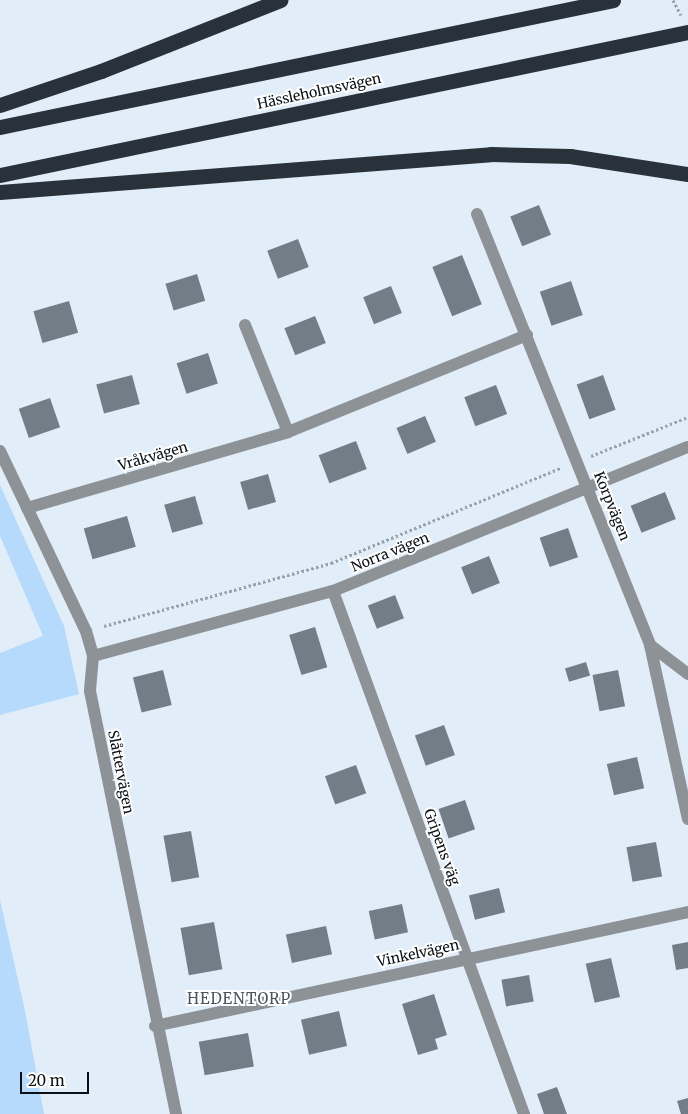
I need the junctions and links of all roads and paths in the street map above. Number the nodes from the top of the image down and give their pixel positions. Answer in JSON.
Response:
{"nodes":[{"id":1,"x":280,"y":0,"type":"edge"},
{"id":2,"x":612,"y":0,"type":"edge"},
{"id":3,"x":688,"y":32,"type":"edge"},
{"id":4,"x":0,"y":105,"type":"edge"},
{"id":5,"x":0,"y":127,"type":"edge"},
{"id":6,"x":688,"y":174,"type":"edge"},
{"id":7,"x":0,"y":175,"type":"edge"},
{"id":8,"x":0,"y":192,"type":"edge"},
{"id":9,"x":478,"y":214,"type":"dead end"},
{"id":10,"x":245,"y":325,"type":"dead end"},
{"id":11,"x":527,"y":335,"type":"junction"},
{"id":12,"x":688,"y":417,"type":"edge"},
{"id":13,"x":288,"y":432,"type":"junction"},
{"id":14,"x":688,"y":447,"type":"edge"},
{"id":15,"x":0,"y":451,"type":"edge"},
{"id":16,"x":578,"y":461,"type":"junction"},
{"id":17,"x":589,"y":490,"type":"junction"},
{"id":18,"x":27,"y":508,"type":"junction"},
{"id":19,"x":333,"y":591,"type":"junction"},
{"id":20,"x":86,"y":631,"type":"junction"},
{"id":21,"x":650,"y":645,"type":"junction"},
{"id":22,"x":93,"y":656,"type":"junction"},
{"id":23,"x":688,"y":674,"type":"edge"},
{"id":24,"x":688,"y":819,"type":"edge"},
{"id":25,"x":688,"y":912,"type":"edge"},
{"id":26,"x":466,"y":957,"type":"junction"},
{"id":27,"x":155,"y":1026,"type":"junction"},
{"id":28,"x":176,"y":1114,"type":"edge"},
{"id":29,"x":524,"y":1114,"type":"edge"}],
"edges":[{"from":1,"to":4,"type":"highway"},
{"from":2,"to":5,"type":"highway"},
{"from":3,"to":7,"type":"highway","name":"Hässleholmsvägen"},
{"from":6,"to":8,"type":"highway"},
{"from":9,"to":11,"type":"street","name":"Korpvägen"},
{"from":10,"to":13,"type":"street"},
{"from":11,"to":13,"type":"street","name":"Vråkvägen"},
{"from":11,"to":16,"type":"street","name":"Korpvägen"},
{"from":12,"to":16,"type":"path"},
{"from":13,"to":18,"type":"street","name":"Vråkvägen"},
{"from":14,"to":17,"type":"street","name":"Norra vägen"},
{"from":15,"to":18,"type":"street","name":"Slåttervägen"},
{"from":16,"to":17,"type":"street","name":"Korpvägen"},
{"from":16,"to":20,"type":"path"},
{"from":17,"to":19,"type":"street","name":"Norra vägen"},
{"from":17,"to":21,"type":"street","name":"Korpvägen"},
{"from":18,"to":20,"type":"street","name":"Slåttervägen"},
{"from":19,"to":22,"type":"street","name":"Norra vägen"},
{"from":19,"to":26,"type":"street","name":"Gripens väg"},
{"from":20,"to":22,"type":"street","name":"Slåttervägen"},
{"from":21,"to":23,"type":"street"},
{"from":21,"to":24,"type":"street","name":"Korpvägen"},
{"from":22,"to":27,"type":"street","name":"Slåttervägen"},
{"from":25,"to":26,"type":"street","name":"Vinkelvägen"},
{"from":26,"to":27,"type":"street","name":"Vinkelvägen"},
{"from":26,"to":29,"type":"street","name":"Gripens väg"},
{"from":27,"to":28,"type":"street","name":"Slåttervägen"}]}
